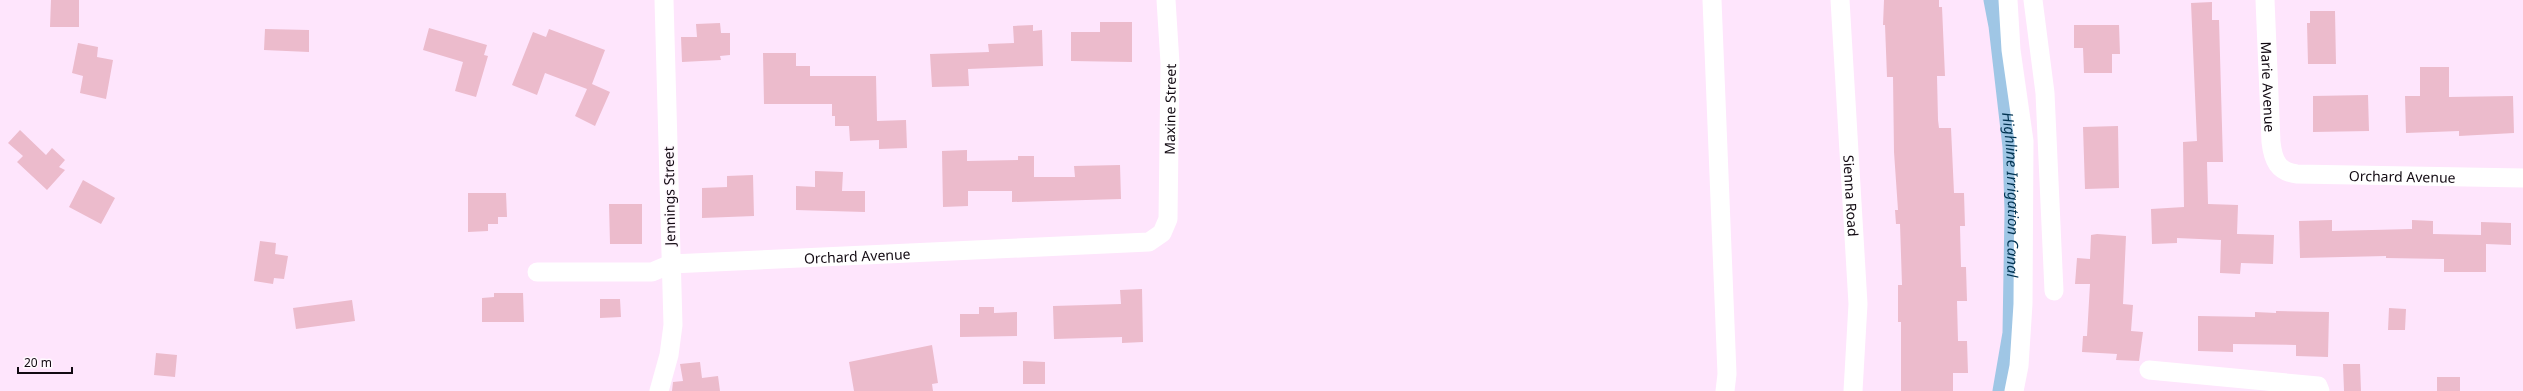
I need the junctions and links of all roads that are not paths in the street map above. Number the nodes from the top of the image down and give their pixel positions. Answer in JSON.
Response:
{"nodes":[{"id":1,"x":664,"y":0,"type":"edge"},
{"id":2,"x":1166,"y":0,"type":"edge"},
{"id":3,"x":1712,"y":0,"type":"edge"},
{"id":4,"x":1840,"y":0,"type":"edge"},
{"id":5,"x":2008,"y":0,"type":"edge"},
{"id":6,"x":2033,"y":0,"type":"edge"},
{"id":7,"x":2265,"y":0,"type":"edge"},
{"id":8,"x":2282,"y":170,"type":"joint"},
{"id":9,"x":2523,"y":178,"type":"edge"},
{"id":10,"x":1168,"y":219,"type":"joint"},
{"id":11,"x":671,"y":264,"type":"junction"},
{"id":12,"x":537,"y":272,"type":"dead end"},
{"id":13,"x":2054,"y":291,"type":"dead end"},
{"id":14,"x":2148,"y":370,"type":"dead end"},
{"id":15,"x":660,"y":391,"type":"edge"},
{"id":16,"x":1725,"y":391,"type":"edge"},
{"id":17,"x":1853,"y":391,"type":"edge"},
{"id":18,"x":2014,"y":391,"type":"edge"},
{"id":19,"x":2320,"y":391,"type":"edge"}],
"edges":[{"from":1,"to":11,"type":"street","name":"Jennings Street"},
{"from":2,"to":10,"type":"street","name":"Maxine Street"},
{"from":3,"to":16,"type":"street"},
{"from":4,"to":17,"type":"street","name":"Sienna Road"},
{"from":5,"to":18,"type":"street"},
{"from":6,"to":13,"type":"street"},
{"from":7,"to":8,"type":"street","name":"Marie Avenue"},
{"from":8,"to":9,"type":"street","name":"Orchard Avenue"},
{"from":10,"to":11,"type":"street","name":"Orchard Avenue"},
{"from":11,"to":12,"type":"street","name":"Orchard Avenue"},
{"from":11,"to":15,"type":"street","name":"Jennings Street"},
{"from":14,"to":19,"type":"street"}]}
